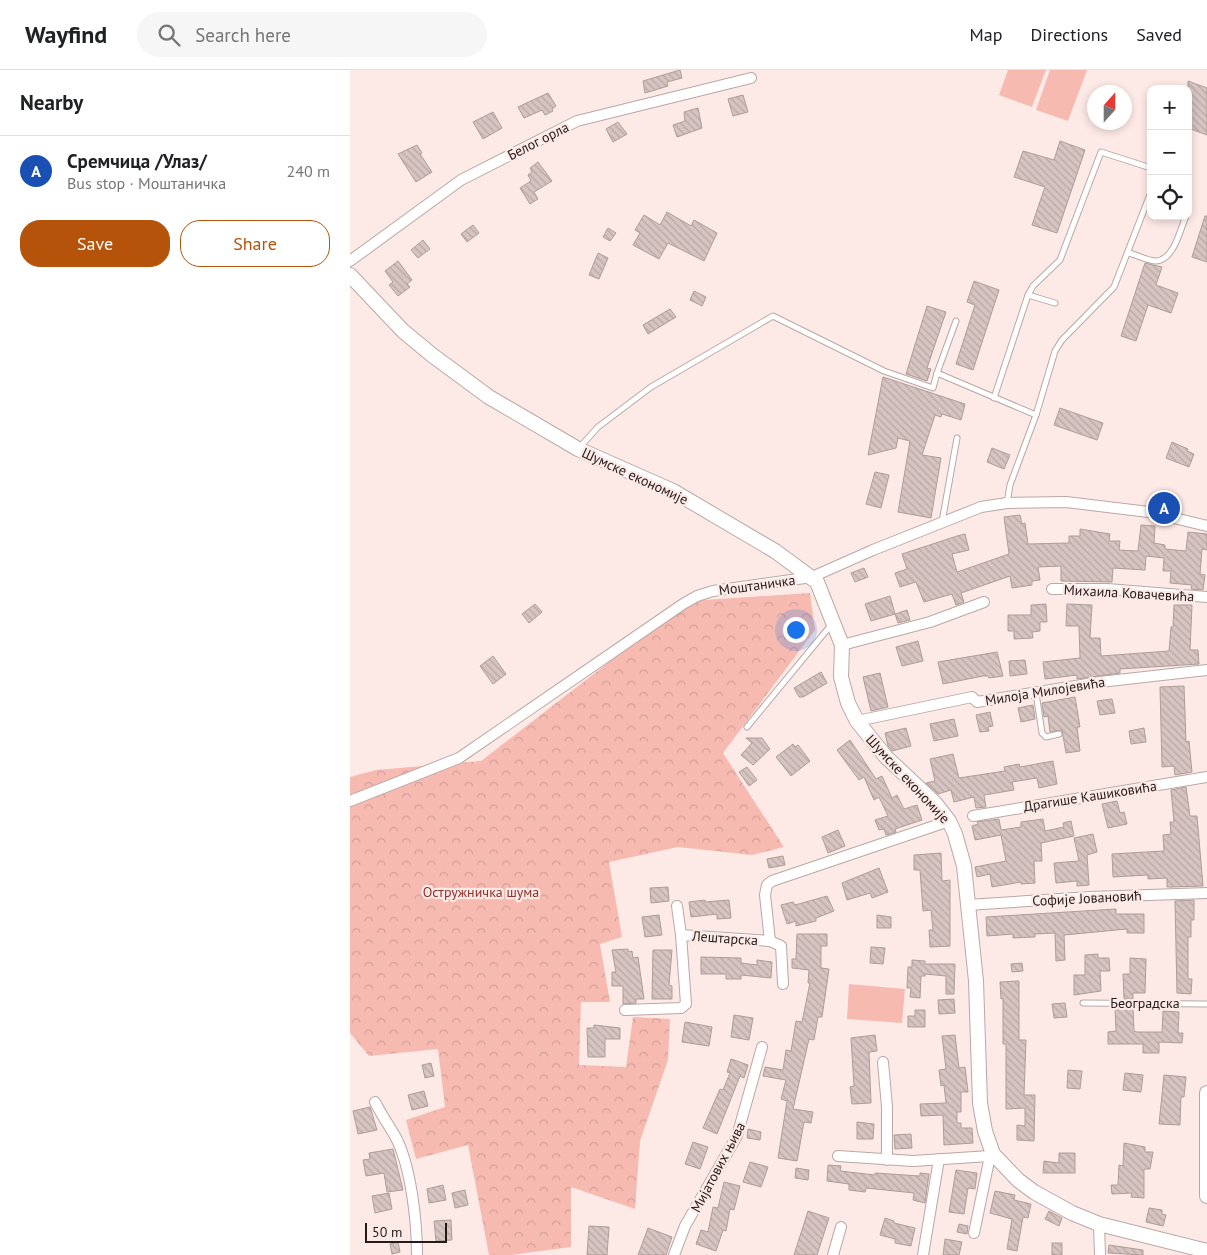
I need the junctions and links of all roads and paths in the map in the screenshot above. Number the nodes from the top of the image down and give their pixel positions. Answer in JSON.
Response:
{"nodes":[{"id":1,"x":751,"y":78,"type":"dead end"},
{"id":2,"x":1147,"y":167,"type":"edge"},
{"id":3,"x":1147,"y":203,"type":"edge"},
{"id":4,"x":1184,"y":220,"type":"edge"},
{"id":5,"x":1129,"y":253,"type":"junction"},
{"id":6,"x":350,"y":261,"type":"edge"},
{"id":7,"x":350,"y":275,"type":"edge"},
{"id":8,"x":1028,"y":294,"type":"junction"},
{"id":9,"x":1055,"y":303,"type":"dead end"},
{"id":10,"x":956,"y":321,"type":"dead end"},
{"id":11,"x":937,"y":374,"type":"junction"},
{"id":12,"x":994,"y":398,"type":"junction"},
{"id":13,"x":1036,"y":415,"type":"junction"},
{"id":14,"x":957,"y":438,"type":"dead end"},
{"id":15,"x":578,"y":449,"type":"junction"},
{"id":16,"x":1007,"y":503,"type":"junction"},
{"id":17,"x":942,"y":522,"type":"junction"},
{"id":18,"x":1207,"y":526,"type":"edge"},
{"id":19,"x":812,"y":578,"type":"junction"},
{"id":20,"x":1052,"y":588,"type":"dead end"},
{"id":21,"x":1207,"y":597,"type":"edge"},
{"id":22,"x":984,"y":602,"type":"dead end"},
{"id":23,"x":833,"y":622,"type":"junction"},
{"id":24,"x":842,"y":645,"type":"junction"},
{"id":25,"x":1207,"y":670,"type":"edge"},
{"id":26,"x":1036,"y":693,"type":"junction"},
{"id":27,"x":857,"y":721,"type":"junction"},
{"id":28,"x":747,"y":727,"type":"dead end"},
{"id":29,"x":1058,"y":734,"type":"dead end"},
{"id":30,"x":1207,"y":777,"type":"edge"},
{"id":31,"x":350,"y":801,"type":"edge"},
{"id":32,"x":973,"y":816,"type":"dead end"},
{"id":33,"x":949,"y":821,"type":"junction"},
{"id":34,"x":1207,"y":893,"type":"edge"},
{"id":35,"x":967,"y":905,"type":"junction"},
{"id":36,"x":677,"y":906,"type":"dead end"},
{"id":37,"x":681,"y":935,"type":"junction"},
{"id":38,"x":770,"y":941,"type":"junction"},
{"id":39,"x":783,"y":984,"type":"dead end"},
{"id":40,"x":1083,"y":1003,"type":"dead end"},
{"id":41,"x":1207,"y":1004,"type":"edge"},
{"id":42,"x":625,"y":1010,"type":"dead end"},
{"id":43,"x":762,"y":1047,"type":"dead end"},
{"id":44,"x":883,"y":1062,"type":"dead end"},
{"id":45,"x":1207,"y":1093,"type":"edge"},
{"id":46,"x":374,"y":1102,"type":"dead end"},
{"id":47,"x":991,"y":1155,"type":"junction"},
{"id":48,"x":838,"y":1156,"type":"dead end"},
{"id":49,"x":939,"y":1159,"type":"junction"},
{"id":50,"x":887,"y":1160,"type":"junction"},
{"id":51,"x":1207,"y":1196,"type":"edge"},
{"id":52,"x":1099,"y":1224,"type":"junction"},
{"id":53,"x":841,"y":1227,"type":"dead end"},
{"id":54,"x":974,"y":1233,"type":"dead end"},
{"id":55,"x":1207,"y":1251,"type":"edge"},
{"id":56,"x":417,"y":1255,"type":"edge"},
{"id":57,"x":674,"y":1255,"type":"edge"},
{"id":58,"x":833,"y":1255,"type":"edge"},
{"id":59,"x":923,"y":1255,"type":"edge"},
{"id":60,"x":1100,"y":1255,"type":"edge"}],
"edges":[{"from":1,"to":6,"type":"street","name":"Белог орла"},
{"from":2,"to":8,"type":"lane"},
{"from":3,"to":5,"type":"lane"},
{"from":4,"to":5,"type":"lane"},
{"from":5,"to":13,"type":"lane"},
{"from":7,"to":15,"type":"street","name":"Шумске економије"},
{"from":8,"to":9,"type":"lane"},
{"from":8,"to":12,"type":"lane"},
{"from":10,"to":11,"type":"lane"},
{"from":11,"to":12,"type":"lane"},
{"from":11,"to":15,"type":"lane"},
{"from":12,"to":13,"type":"lane"},
{"from":13,"to":16,"type":"lane"},
{"from":14,"to":17,"type":"lane"},
{"from":15,"to":19,"type":"street","name":"Шумске економије"},
{"from":16,"to":17,"type":"street","name":"Моштаничка"},
{"from":16,"to":18,"type":"street","name":"Моштаничка"},
{"from":17,"to":19,"type":"street","name":"Моштаничка"},
{"from":19,"to":23,"type":"street","name":"Шумске економије"},
{"from":19,"to":31,"type":"street","name":"Моштаничка"},
{"from":20,"to":21,"type":"street","name":"Михаила Ковачевића"},
{"from":22,"to":24,"type":"street"},
{"from":23,"to":24,"type":"street","name":"Шумске економије"},
{"from":23,"to":28,"type":"lane"},
{"from":24,"to":27,"type":"street","name":"Шумске економије"},
{"from":25,"to":26,"type":"street","name":"Милоја Милојевића"},
{"from":26,"to":27,"type":"street","name":"Милоја Милојевића"},
{"from":26,"to":29,"type":"lane"},
{"from":27,"to":33,"type":"street","name":"Шумске економије"},
{"from":30,"to":32,"type":"street","name":"Драгише Кашиковића"},
{"from":33,"to":35,"type":"street","name":"Шумске економије"},
{"from":33,"to":38,"type":"street","name":"Лештарска"},
{"from":34,"to":35,"type":"street","name":"Софије Јовановић"},
{"from":35,"to":47,"type":"street","name":"Шумске економије"},
{"from":36,"to":37,"type":"street"},
{"from":37,"to":38,"type":"street","name":"Лештарска"},
{"from":37,"to":42,"type":"street","name":"Лештарска"},
{"from":38,"to":39,"type":"street"},
{"from":40,"to":41,"type":"lane","name":"Београдска"},
{"from":43,"to":57,"type":"street","name":"Мијатових њива"},
{"from":44,"to":50,"type":"street"},
{"from":45,"to":51,"type":"street"},
{"from":46,"to":56,"type":"street"},
{"from":47,"to":49,"type":"street"},
{"from":47,"to":52,"type":"street","name":"Шумске економије"},
{"from":47,"to":54,"type":"street"},
{"from":48,"to":50,"type":"street"},
{"from":49,"to":50,"type":"street"},
{"from":49,"to":59,"type":"street"},
{"from":52,"to":55,"type":"street","name":"Шумске економије"},
{"from":52,"to":60,"type":"street"},
{"from":53,"to":58,"type":"street"}]}
